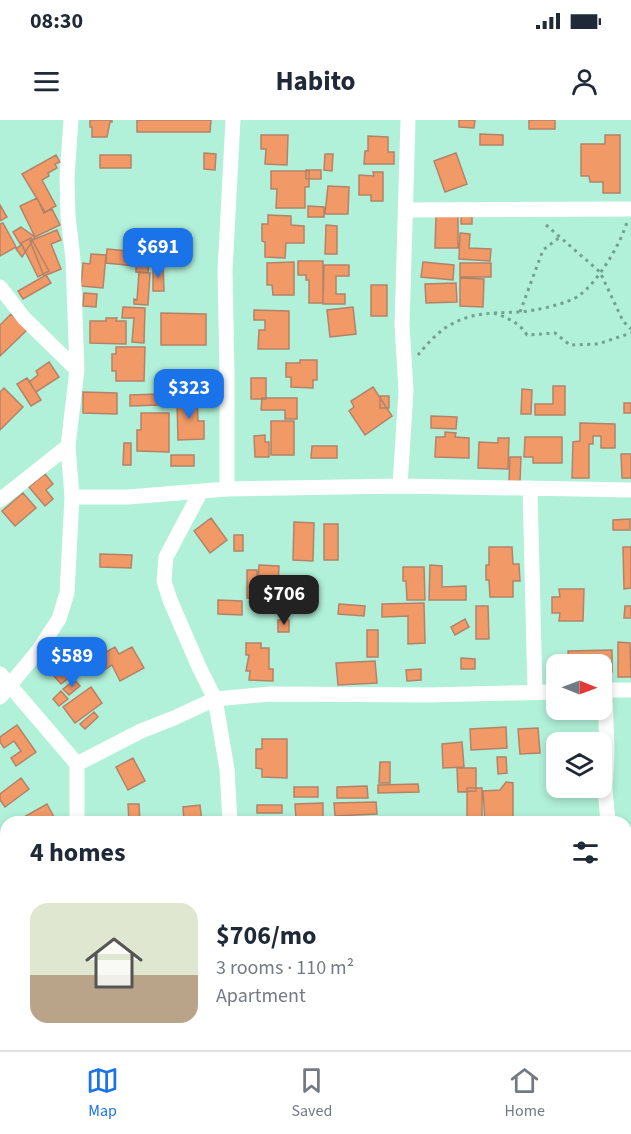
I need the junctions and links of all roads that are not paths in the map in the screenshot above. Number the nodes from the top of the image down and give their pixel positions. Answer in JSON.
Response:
{"nodes":[{"id":1,"x":71,"y":120,"type":"edge"},
{"id":2,"x":233,"y":120,"type":"edge"},
{"id":3,"x":408,"y":120,"type":"edge"},
{"id":4,"x":631,"y":209,"type":"edge"},
{"id":5,"x":405,"y":210,"type":"junction"},
{"id":6,"x":0,"y":287,"type":"edge"},
{"id":7,"x":77,"y":370,"type":"junction"},
{"id":8,"x":68,"y":446,"type":"junction"},
{"id":9,"x":400,"y":486,"type":"junction"},
{"id":10,"x":530,"y":488,"type":"junction"},
{"id":11,"x":227,"y":489,"type":"junction"},
{"id":12,"x":631,"y":490,"type":"edge"},
{"id":13,"x":200,"y":493,"type":"junction"},
{"id":14,"x":72,"y":498,"type":"junction"},
{"id":15,"x":0,"y":500,"type":"edge"},
{"id":16,"x":3,"y":685,"type":"edge"},
{"id":17,"x":612,"y":690,"type":"edge"},
{"id":18,"x":631,"y":690,"type":"edge"},
{"id":19,"x":535,"y":692,"type":"junction"},
{"id":20,"x":546,"y":692,"type":"edge"},
{"id":21,"x":215,"y":699,"type":"junction"},
{"id":22,"x":605,"y":720,"type":"edge"},
{"id":23,"x":77,"y":764,"type":"junction"},
{"id":24,"x":77,"y":816,"type":"edge"},
{"id":25,"x":230,"y":816,"type":"edge"},
{"id":26,"x":607,"y":816,"type":"edge"}],
"edges":[{"from":1,"to":7,"type":"street"},
{"from":2,"to":11,"type":"street"},
{"from":3,"to":5,"type":"street"},
{"from":4,"to":5,"type":"street"},
{"from":5,"to":9,"type":"street"},
{"from":6,"to":7,"type":"street"},
{"from":7,"to":8,"type":"street"},
{"from":8,"to":14,"type":"street"},
{"from":8,"to":15,"type":"street"},
{"from":9,"to":10,"type":"street"},
{"from":9,"to":11,"type":"street"},
{"from":10,"to":12,"type":"street"},
{"from":10,"to":19,"type":"street"},
{"from":11,"to":13,"type":"street"},
{"from":13,"to":14,"type":"street"},
{"from":13,"to":21,"type":"street"},
{"from":14,"to":16,"type":"street"},
{"from":16,"to":23,"type":"street"},
{"from":17,"to":18,"type":"street"},
{"from":19,"to":20,"type":"street"},
{"from":19,"to":21,"type":"street"},
{"from":21,"to":23,"type":"street"},
{"from":21,"to":25,"type":"street"},
{"from":22,"to":26,"type":"street"},
{"from":23,"to":24,"type":"street"}]}
